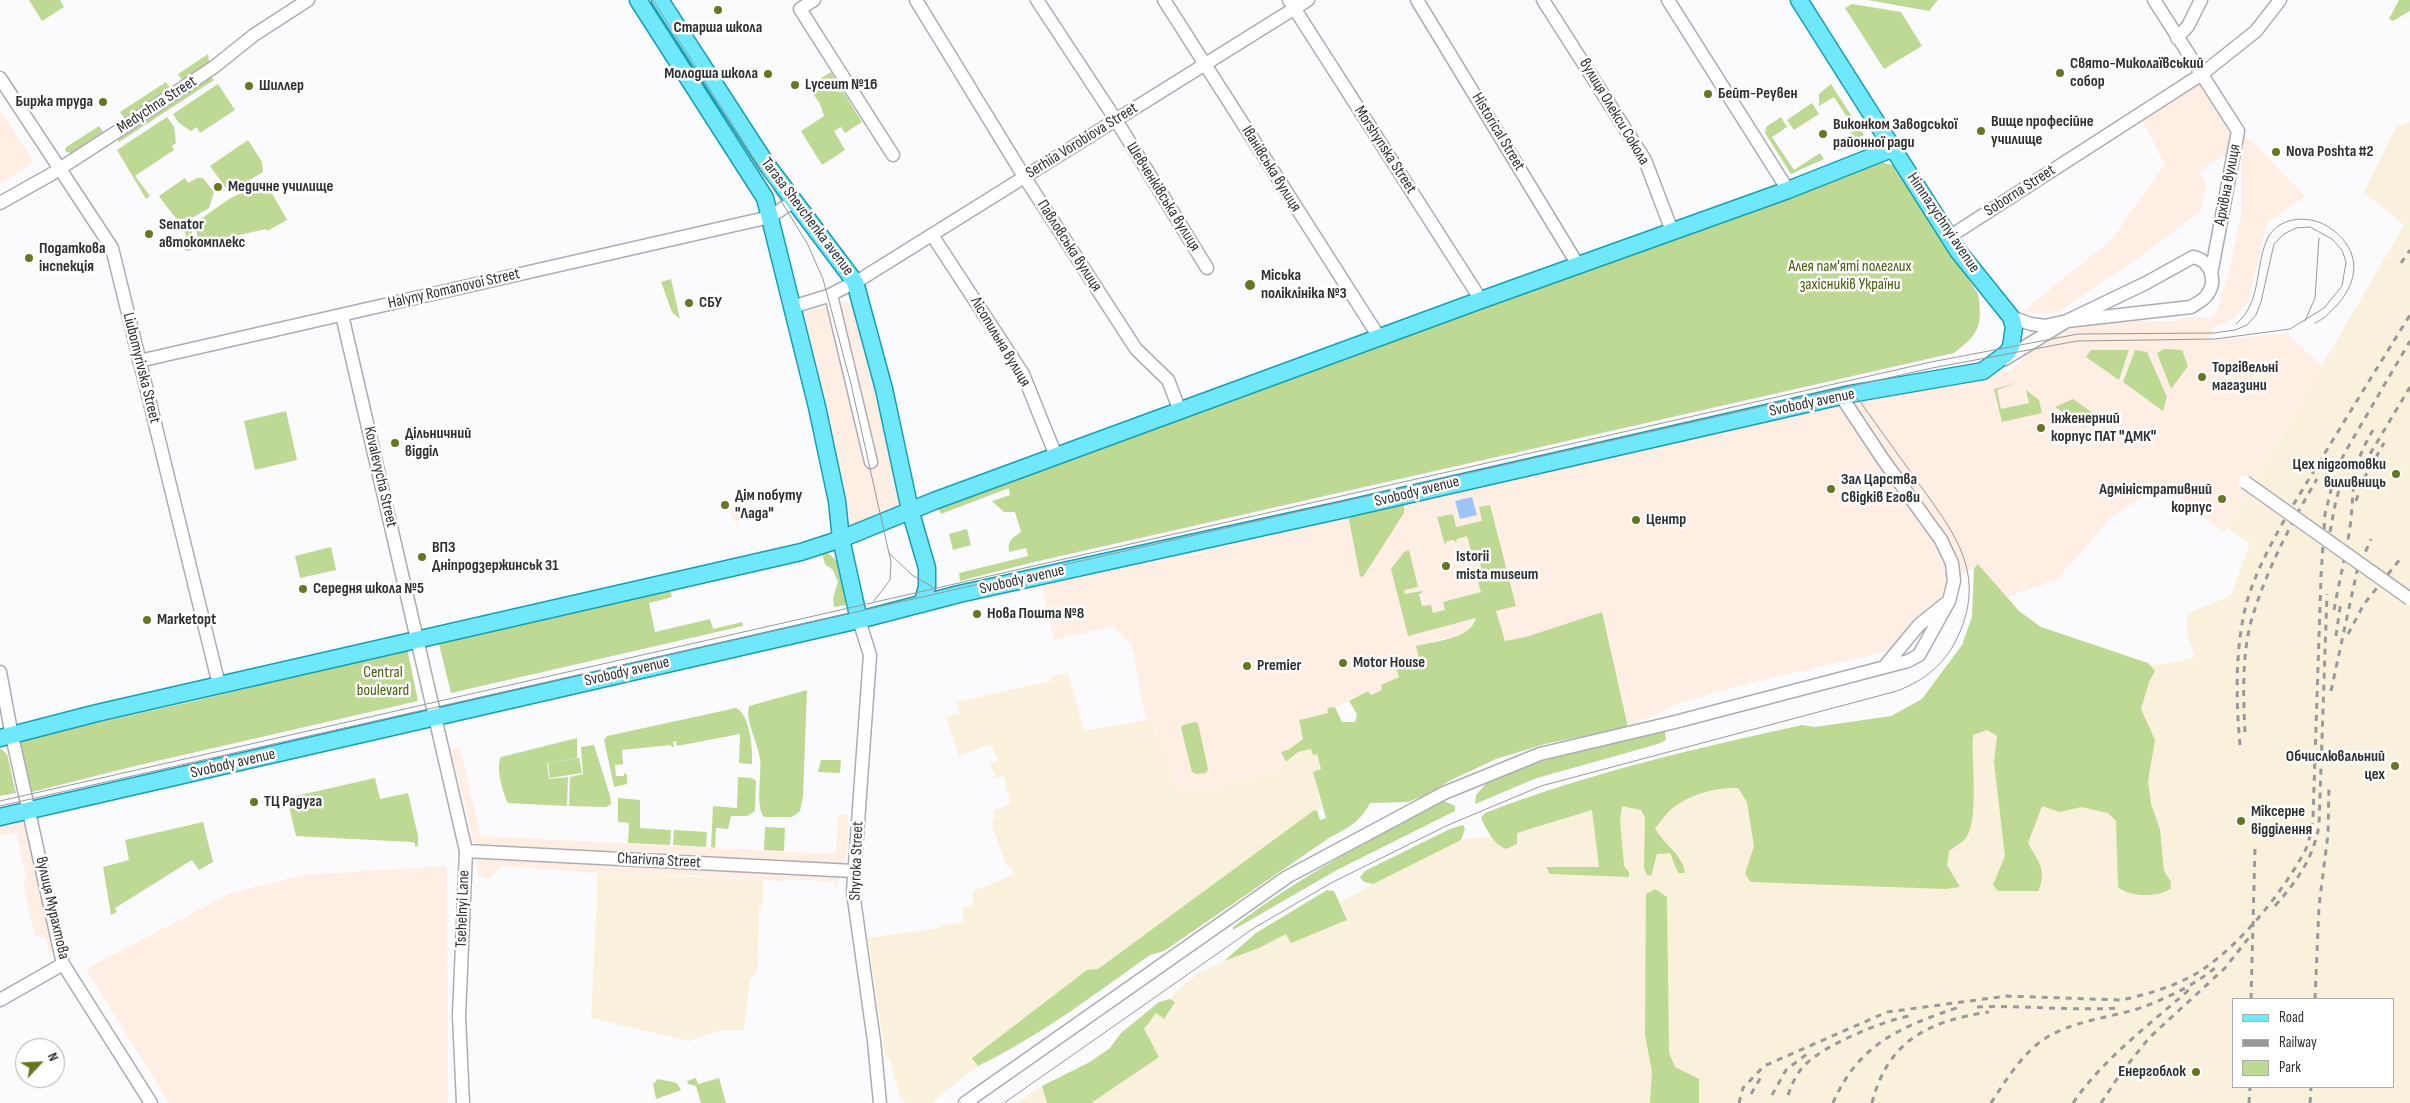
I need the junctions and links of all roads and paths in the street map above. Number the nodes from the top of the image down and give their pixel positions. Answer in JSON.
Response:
{"nodes":[{"id":1,"x":308,"y":0,"type":"edge"},
{"id":2,"x":638,"y":0,"type":"edge"},
{"id":3,"x":660,"y":0,"type":"edge"},
{"id":4,"x":814,"y":0,"type":"edge"},
{"id":5,"x":916,"y":0,"type":"edge"},
{"id":6,"x":1037,"y":0,"type":"edge"},
{"id":7,"x":1164,"y":0,"type":"edge"},
{"id":8,"x":1308,"y":0,"type":"edge"},
{"id":9,"x":1417,"y":0,"type":"edge"},
{"id":10,"x":1543,"y":0,"type":"edge"},
{"id":11,"x":1668,"y":0,"type":"edge"},
{"id":12,"x":1799,"y":0,"type":"edge"},
{"id":13,"x":2154,"y":0,"type":"edge"},
{"id":14,"x":2201,"y":0,"type":"edge"},
{"id":15,"x":2280,"y":0,"type":"edge"},
{"id":16,"x":1292,"y":4,"type":"edge"},
{"id":17,"x":2177,"y":38,"type":"junction"},
{"id":18,"x":1205,"y":64,"type":"junction"},
{"id":19,"x":2202,"y":74,"type":"junction"},
{"id":20,"x":0,"y":78,"type":"edge"},
{"id":21,"x":1116,"y":120,"type":"junction"},
{"id":22,"x":1894,"y":148,"type":"junction"},
{"id":23,"x":893,"y":155,"type":"dead end"},
{"id":24,"x":60,"y":168,"type":"junction"},
{"id":25,"x":1024,"y":178,"type":"junction"},
{"id":26,"x":1788,"y":190,"type":"junction"},
{"id":27,"x":794,"y":201,"type":"junction"},
{"id":28,"x":0,"y":203,"type":"edge"},
{"id":29,"x":770,"y":217,"type":"junction"},
{"id":30,"x":1672,"y":231,"type":"junction"},
{"id":31,"x":932,"y":234,"type":"junction"},
{"id":32,"x":1949,"y":237,"type":"junction"},
{"id":33,"x":1578,"y":265,"type":"junction"},
{"id":34,"x":1207,"y":268,"type":"dead end"},
{"id":35,"x":2211,"y":274,"type":"junction"},
{"id":36,"x":855,"y":282,"type":"junction"},
{"id":37,"x":831,"y":295,"type":"junction"},
{"id":38,"x":1481,"y":300,"type":"junction"},
{"id":39,"x":792,"y":307,"type":"junction"},
{"id":40,"x":342,"y":315,"type":"junction"},
{"id":41,"x":2011,"y":317,"type":"junction"},
{"id":42,"x":2067,"y":321,"type":"junction"},
{"id":43,"x":1378,"y":337,"type":"junction"},
{"id":44,"x":2038,"y":337,"type":"junction"},
{"id":45,"x":139,"y":361,"type":"junction"},
{"id":46,"x":1983,"y":371,"type":"junction"},
{"id":47,"x":1841,"y":396,"type":"junction"},
{"id":48,"x":1180,"y":410,"type":"junction"},
{"id":49,"x":1056,"y":456,"type":"junction"},
{"id":50,"x":871,"y":462,"type":"dead end"},
{"id":51,"x":2245,"y":482,"type":"dead end"},
{"id":52,"x":910,"y":510,"type":"junction"},
{"id":53,"x":841,"y":539,"type":"junction"},
{"id":54,"x":2410,"y":599,"type":"edge"},
{"id":55,"x":1949,"y":601,"type":"junction"},
{"id":56,"x":922,"y":604,"type":"junction"},
{"id":57,"x":859,"y":620,"type":"junction"},
{"id":58,"x":418,"y":640,"type":"junction"},
{"id":59,"x":1884,"y":667,"type":"junction"},
{"id":60,"x":0,"y":672,"type":"edge"},
{"id":61,"x":219,"y":685,"type":"junction"},
{"id":62,"x":435,"y":718,"type":"junction"},
{"id":63,"x":6,"y":737,"type":"edge"},
{"id":64,"x":28,"y":810,"type":"junction"},
{"id":65,"x":0,"y":817,"type":"edge"},
{"id":66,"x":466,"y":851,"type":"junction"},
{"id":67,"x":853,"y":871,"type":"junction"},
{"id":68,"x":63,"y":964,"type":"junction"},
{"id":69,"x":0,"y":1000,"type":"edge"},
{"id":70,"x":151,"y":1103,"type":"edge"},
{"id":71,"x":463,"y":1103,"type":"edge"},
{"id":72,"x":880,"y":1103,"type":"edge"},
{"id":73,"x":965,"y":1103,"type":"edge"}],
"edges":[{"from":1,"to":24,"type":"street","name":"Medychna Street"},
{"from":2,"to":29,"type":"main road","name":"Tarasa Shevchenka avenue"},
{"from":3,"to":27,"type":"main road","name":"Tarasa Shevchenka avenue"},
{"from":4,"to":23,"type":"street"},
{"from":5,"to":25,"type":"street","name":"Павловська вулиця"},
{"from":6,"to":21,"type":"street","name":"Шевченківська вулиця"},
{"from":7,"to":18,"type":"street","name":"Іванівська вулиця"},
{"from":8,"to":16,"type":"street","name":"Serhiia Vorobiova Street"},
{"from":9,"to":33,"type":"street","name":"Historical Street"},
{"from":10,"to":30,"type":"street","name":"вулиця Олекси Сокола"},
{"from":11,"to":26,"type":"street"},
{"from":12,"to":22,"type":"main road","name":"Himnazychnyi avenue"},
{"from":13,"to":17,"type":"street","name":"Архівна вулиця"},
{"from":14,"to":17,"type":"street"},
{"from":15,"to":19,"type":"street","name":"Soborna Street"},
{"from":16,"to":18,"type":"street","name":"Serhiia Vorobiova Street"},
{"from":16,"to":38,"type":"street","name":"Morshynska Street"},
{"from":17,"to":19,"type":"street","name":"Архівна вулиця"},
{"from":18,"to":21,"type":"street","name":"Serhiia Vorobiova Street"},
{"from":18,"to":43,"type":"street","name":"Іванівська вулиця"},
{"from":19,"to":32,"type":"street","name":"Soborna Street"},
{"from":19,"to":35,"type":"street","name":"Архівна вулиця"},
{"from":20,"to":24,"type":"street","name":"Liubomyrivska Street"},
{"from":21,"to":25,"type":"street","name":"Serhiia Vorobiova Street"},
{"from":21,"to":34,"type":"street","name":"Шевченківська вулиця"},
{"from":22,"to":26,"type":"main road"},
{"from":22,"to":32,"type":"main road","name":"Himnazychnyi avenue"},
{"from":24,"to":28,"type":"street","name":"Medychna Street"},
{"from":24,"to":45,"type":"street","name":"Liubomyrivska Street"},
{"from":25,"to":31,"type":"street","name":"Serhiia Vorobiova Street"},
{"from":25,"to":48,"type":"street","name":"Павловська вулиця"},
{"from":26,"to":30,"type":"main road"},
{"from":27,"to":29,"type":"street"},
{"from":27,"to":36,"type":"main road","name":"Tarasa Shevchenka avenue"},
{"from":29,"to":39,"type":"main road","name":"Tarasa Shevchenka avenue"},
{"from":29,"to":40,"type":"street","name":"Halyny Romanovoi Street"},
{"from":30,"to":33,"type":"main road"},
{"from":31,"to":36,"type":"street","name":"Serhiia Vorobiova Street"},
{"from":31,"to":49,"type":"street","name":"Лісопильна вулиця"},
{"from":32,"to":41,"type":"main road","name":"Himnazychnyi avenue"},
{"from":33,"to":38,"type":"main road"},
{"from":35,"to":42,"type":"street","name":"Архівна вулиця"},
{"from":35,"to":42,"type":"street"},
{"from":36,"to":37,"type":"street","name":"Serhiia Vorobiova Street"},
{"from":36,"to":52,"type":"main road","name":"Tarasa Shevchenka avenue"},
{"from":37,"to":39,"type":"street","name":"Serhiia Vorobiova Street"},
{"from":37,"to":50,"type":"street"},
{"from":38,"to":43,"type":"main road"},
{"from":39,"to":53,"type":"main road","name":"Tarasa Shevchenka avenue"},
{"from":40,"to":45,"type":"street","name":"Halyny Romanovoi Street"},
{"from":40,"to":58,"type":"street","name":"Kovalevycha Street"},
{"from":41,"to":42,"type":"street"},
{"from":41,"to":44,"type":"street"},
{"from":41,"to":46,"type":"main road"},
{"from":42,"to":44,"type":"street","name":"Svobody avenue"},
{"from":43,"to":48,"type":"main road"},
{"from":44,"to":46,"type":"street","name":"Svobody avenue"},
{"from":45,"to":61,"type":"street","name":"Liubomyrivska Street"},
{"from":46,"to":47,"type":"main road","name":"Svobody avenue"},
{"from":47,"to":55,"type":"street"},
{"from":47,"to":56,"type":"main road","name":"Svobody avenue"},
{"from":48,"to":49,"type":"main road"},
{"from":49,"to":52,"type":"main road"},
{"from":51,"to":54,"type":"street","bridge":true},
{"from":52,"to":53,"type":"main road"},
{"from":52,"to":56,"type":"main road","name":"Tarasa Shevchenka avenue"},
{"from":53,"to":57,"type":"main road","name":"Tarasa Shevchenka avenue"},
{"from":53,"to":58,"type":"main road"},
{"from":55,"to":59,"type":"street"},
{"from":55,"to":59,"type":"street"},
{"from":56,"to":57,"type":"main road","name":"Svobody avenue"},
{"from":57,"to":62,"type":"main road","name":"Svobody avenue"},
{"from":57,"to":67,"type":"street","name":"Shyroka Street"},
{"from":58,"to":61,"type":"main road"},
{"from":58,"to":62,"type":"street","name":"Kovalevycha Street"},
{"from":59,"to":73,"type":"street"},
{"from":60,"to":63,"type":"street","name":"вулиця Мурахтова"},
{"from":61,"to":63,"type":"main road"},
{"from":62,"to":64,"type":"main road","name":"Svobody avenue"},
{"from":62,"to":66,"type":"street","name":"Tsehelnyi Lane"},
{"from":63,"to":64,"type":"street","name":"вулиця Мурахтова"},
{"from":64,"to":65,"type":"main road","name":"Svobody avenue"},
{"from":64,"to":68,"type":"street","name":"вулиця Мурахтова"},
{"from":66,"to":67,"type":"street","name":"Charivna Street"},
{"from":66,"to":71,"type":"street","name":"Tsehelnyi Lane"},
{"from":67,"to":72,"type":"street","name":"Shyroka Street"},
{"from":68,"to":69,"type":"street"},
{"from":68,"to":70,"type":"street","name":"вулиця Мурахтова"}]}
